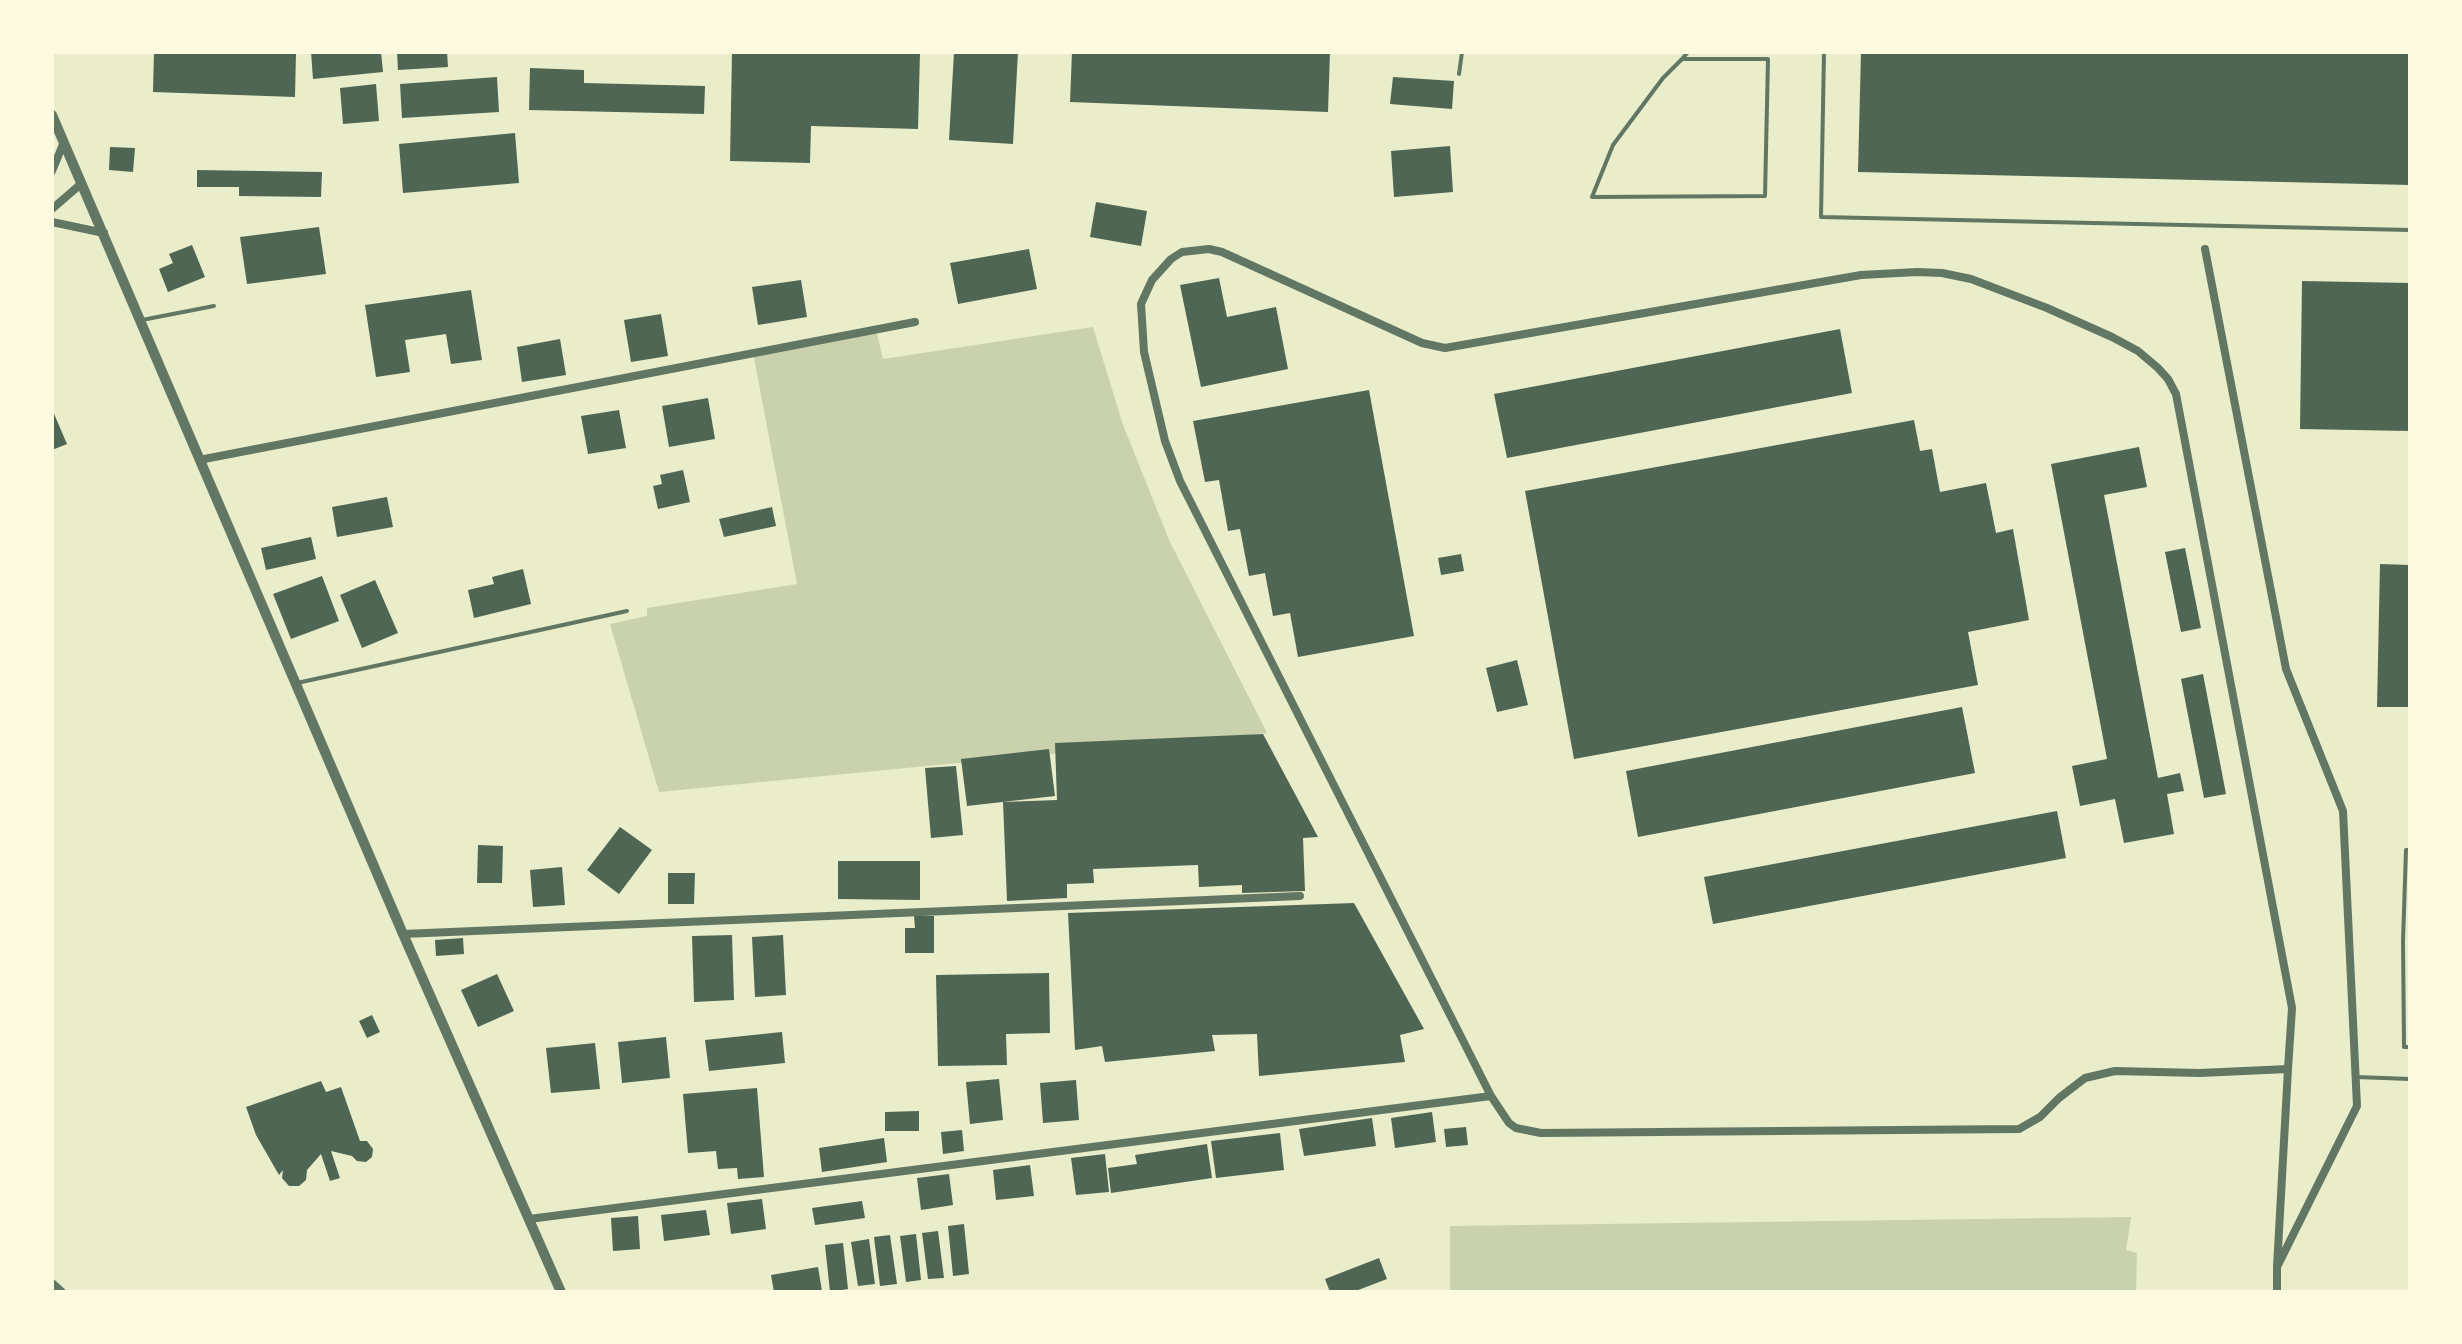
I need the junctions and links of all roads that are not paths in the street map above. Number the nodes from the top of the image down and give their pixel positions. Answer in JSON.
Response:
{"nodes":[{"id":1,"x":1462,"y":52,"type":"edge"},
{"id":2,"x":1688,"y":52,"type":"edge"},
{"id":3,"x":1824,"y":52,"type":"edge"},
{"id":4,"x":1721,"y":55,"type":"edge"},
{"id":5,"x":1682,"y":59,"type":"junction"},
{"id":6,"x":1459,"y":74,"type":"dead end"},
{"id":7,"x":52,"y":115,"type":"edge"},
{"id":8,"x":64,"y":142,"type":"junction"},
{"id":9,"x":52,"y":171,"type":"edge"},
{"id":10,"x":82,"y":183,"type":"junction"},
{"id":11,"x":52,"y":209,"type":"edge"},
{"id":12,"x":52,"y":222,"type":"edge"},
{"id":13,"x":2410,"y":230,"type":"edge"},
{"id":14,"x":104,"y":233,"type":"junction"},
{"id":15,"x":2205,"y":249,"type":"dead end"},
{"id":16,"x":214,"y":306,"type":"dead end"},
{"id":17,"x":140,"y":320,"type":"junction"},
{"id":18,"x":915,"y":322,"type":"dead end"},
{"id":19,"x":199,"y":460,"type":"junction"},
{"id":20,"x":627,"y":611,"type":"dead end"},
{"id":21,"x":296,"y":684,"type":"junction"},
{"id":22,"x":2410,"y":850,"type":"edge"},
{"id":23,"x":1300,"y":896,"type":"dead end"},
{"id":24,"x":403,"y":934,"type":"junction"},
{"id":25,"x":2410,"y":1047,"type":"edge"},
{"id":26,"x":2288,"y":1069,"type":"junction"},
{"id":27,"x":2356,"y":1077,"type":"junction"},
{"id":28,"x":2410,"y":1079,"type":"edge"},
{"id":29,"x":1491,"y":1096,"type":"junction"},
{"id":30,"x":529,"y":1219,"type":"junction"},
{"id":31,"x":2277,"y":1267,"type":"junction"},
{"id":32,"x":52,"y":1283,"type":"edge"},
{"id":33,"x":62,"y":1292,"type":"edge"},
{"id":34,"x":561,"y":1292,"type":"edge"},
{"id":35,"x":2277,"y":1292,"type":"edge"}],
"edges":[{"from":1,"to":6,"type":"lane"},
{"from":2,"to":5,"type":"lane"},
{"from":3,"to":13,"type":"lane"},
{"from":4,"to":5,"type":"lane"},
{"from":4,"to":5,"type":"lane"},
{"from":7,"to":8,"type":"street"},
{"from":8,"to":9,"type":"street"},
{"from":8,"to":10,"type":"street"},
{"from":10,"to":11,"type":"street"},
{"from":10,"to":14,"type":"street"},
{"from":12,"to":14,"type":"street"},
{"from":14,"to":17,"type":"street"},
{"from":15,"to":27,"type":"street"},
{"from":16,"to":17,"type":"lane"},
{"from":17,"to":19,"type":"street"},
{"from":18,"to":19,"type":"street"},
{"from":19,"to":21,"type":"street"},
{"from":20,"to":21,"type":"lane"},
{"from":21,"to":24,"type":"street"},
{"from":22,"to":25,"type":"lane"},
{"from":23,"to":24,"type":"street"},
{"from":24,"to":30,"type":"street"},
{"from":26,"to":29,"type":"street"},
{"from":26,"to":29,"type":"street"},
{"from":26,"to":31,"type":"street"},
{"from":27,"to":28,"type":"lane"},
{"from":27,"to":31,"type":"street"},
{"from":29,"to":30,"type":"street"},
{"from":30,"to":34,"type":"street"},
{"from":31,"to":35,"type":"street"},
{"from":32,"to":33,"type":"street"}]}
